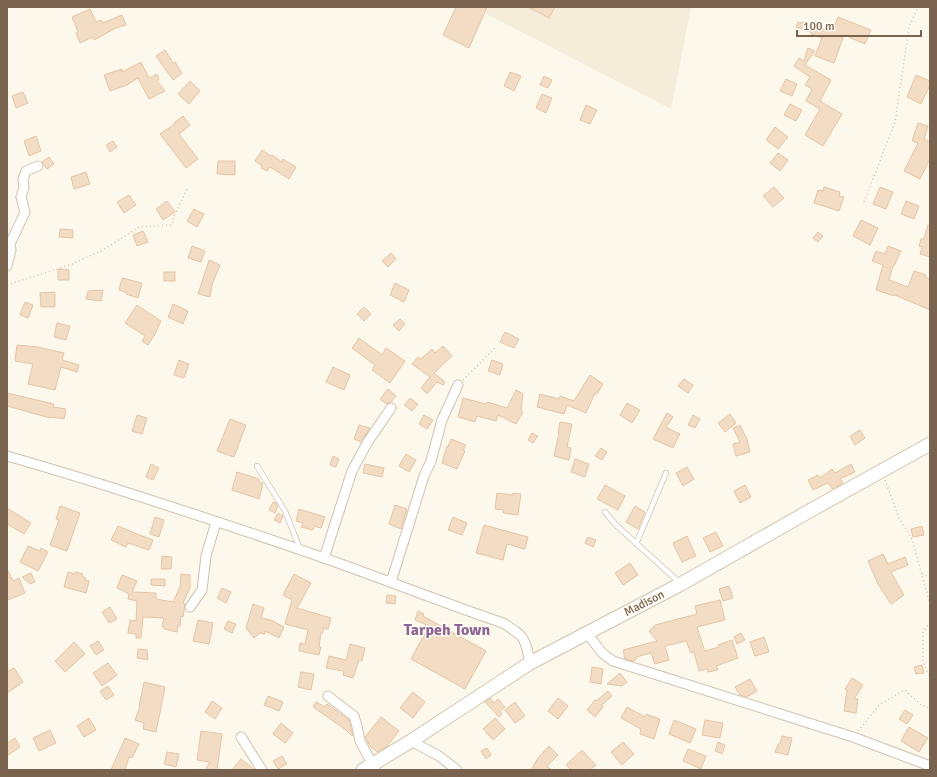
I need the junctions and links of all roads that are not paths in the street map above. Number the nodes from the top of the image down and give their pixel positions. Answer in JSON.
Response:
{"nodes":[{"id":1,"x":38,"y":166,"type":"dead end"},
{"id":2,"x":7,"y":266,"type":"edge"},
{"id":3,"x":458,"y":385,"type":"road end"},
{"id":4,"x":391,"y":408,"type":"dead end"},
{"id":5,"x":930,"y":444,"type":"edge"},
{"id":6,"x":7,"y":456,"type":"edge"},
{"id":7,"x":257,"y":466,"type":"dead end"},
{"id":8,"x":666,"y":473,"type":"dead end"},
{"id":9,"x":606,"y":512,"type":"dead end"},
{"id":10,"x":216,"y":522,"type":"junction"},
{"id":11,"x":636,"y":544,"type":"junction"},
{"id":12,"x":301,"y":550,"type":"junction"},
{"id":13,"x":324,"y":558,"type":"junction"},
{"id":14,"x":391,"y":582,"type":"junction"},
{"id":15,"x":681,"y":584,"type":"junction"},
{"id":16,"x":190,"y":607,"type":"dead end"},
{"id":17,"x":587,"y":633,"type":"junction"},
{"id":18,"x":530,"y":663,"type":"junction"},
{"id":19,"x":328,"y":696,"type":"dead end"},
{"id":20,"x":241,"y":737,"type":"dead end"},
{"id":21,"x":411,"y":741,"type":"junction"},
{"id":22,"x":930,"y":766,"type":"edge"},
{"id":23,"x":370,"y":768,"type":"edge"},
{"id":24,"x":262,"y":770,"type":"edge"},
{"id":25,"x":457,"y":770,"type":"edge"}],
"edges":[{"from":1,"to":2,"type":"street"},
{"from":3,"to":14,"type":"street"},
{"from":4,"to":13,"type":"street"},
{"from":5,"to":15,"type":"street","name":"Madison"},
{"from":6,"to":10,"type":"street"},
{"from":7,"to":12,"type":"lane"},
{"from":8,"to":11,"type":"lane"},
{"from":9,"to":11,"type":"lane"},
{"from":10,"to":12,"type":"street"},
{"from":10,"to":16,"type":"street"},
{"from":11,"to":15,"type":"lane"},
{"from":12,"to":13,"type":"street"},
{"from":13,"to":14,"type":"street"},
{"from":14,"to":18,"type":"street"},
{"from":15,"to":17,"type":"street","name":"Madison"},
{"from":17,"to":18,"type":"street","name":"Madison"},
{"from":17,"to":22,"type":"street"},
{"from":18,"to":21,"type":"street","name":"Madison"},
{"from":19,"to":23,"type":"street"},
{"from":20,"to":24,"type":"street"},
{"from":21,"to":23,"type":"street","name":"Madison"},
{"from":21,"to":25,"type":"street"}]}
